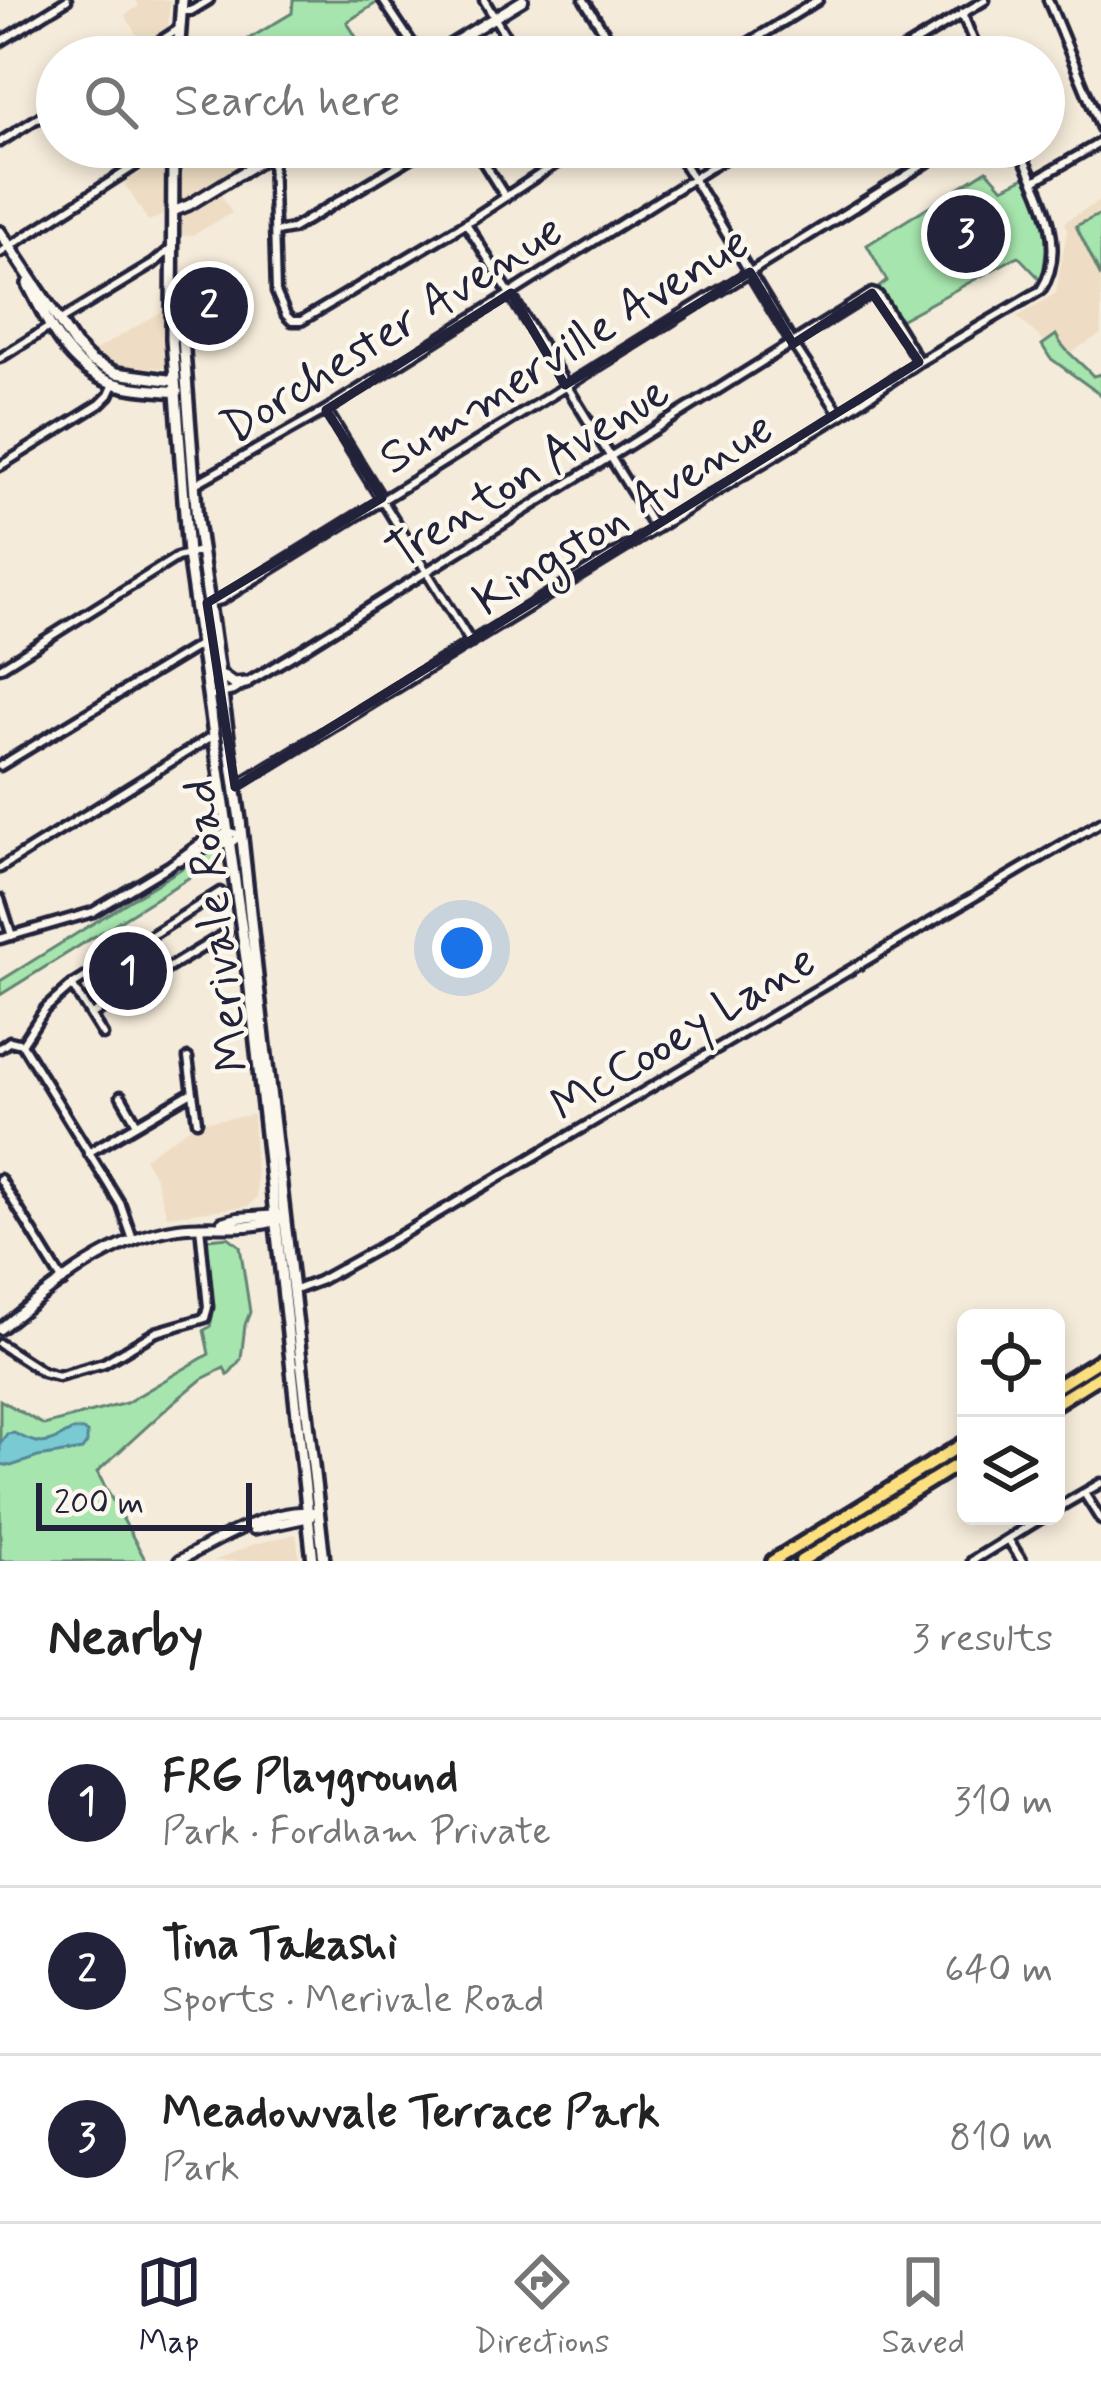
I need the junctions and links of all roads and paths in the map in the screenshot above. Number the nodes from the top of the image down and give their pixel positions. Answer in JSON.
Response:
{"nodes":[{"id":1,"x":67,"y":0,"type":"edge"},
{"id":2,"x":209,"y":0,"type":"edge"},
{"id":3,"x":383,"y":0,"type":"edge"},
{"id":4,"x":484,"y":0,"type":"edge"},
{"id":5,"x":523,"y":0,"type":"edge"},
{"id":6,"x":584,"y":0,"type":"edge"},
{"id":7,"x":818,"y":0,"type":"edge"},
{"id":8,"x":985,"y":0,"type":"edge"},
{"id":9,"x":1048,"y":0,"type":"edge"},
{"id":10,"x":182,"y":6,"type":"edge"},
{"id":11,"x":962,"y":13,"type":"junction"},
{"id":12,"x":494,"y":18,"type":"junction"},
{"id":13,"x":180,"y":28,"type":"junction"},
{"id":14,"x":165,"y":36,"type":"edge"},
{"id":15,"x":179,"y":36,"type":"edge"},
{"id":16,"x":407,"y":36,"type":"edge"},
{"id":17,"x":464,"y":36,"type":"edge"},
{"id":18,"x":505,"y":36,"type":"edge"},
{"id":19,"x":607,"y":36,"type":"edge"},
{"id":20,"x":760,"y":36,"type":"edge"},
{"id":21,"x":925,"y":36,"type":"edge"},
{"id":22,"x":971,"y":36,"type":"edge"},
{"id":23,"x":1063,"y":36,"type":"edge"},
{"id":24,"x":1065,"y":41,"type":"edge"},
{"id":25,"x":0,"y":42,"type":"edge"},
{"id":26,"x":36,"y":119,"type":"edge"},
{"id":27,"x":1101,"y":128,"type":"edge"},
{"id":28,"x":0,"y":142,"type":"edge"},
{"id":29,"x":1101,"y":142,"type":"edge"},
{"id":30,"x":1065,"y":163,"type":"edge"},
{"id":31,"x":135,"y":168,"type":"edge"},
{"id":32,"x":173,"y":168,"type":"edge"},
{"id":33,"x":250,"y":168,"type":"edge"},
{"id":34,"x":273,"y":168,"type":"edge"},
{"id":35,"x":394,"y":168,"type":"edge"},
{"id":36,"x":487,"y":168,"type":"edge"},
{"id":37,"x":547,"y":168,"type":"edge"},
{"id":38,"x":686,"y":168,"type":"edge"},
{"id":39,"x":708,"y":168,"type":"edge"},
{"id":40,"x":918,"y":168,"type":"edge"},
{"id":41,"x":1028,"y":168,"type":"edge"},
{"id":42,"x":1056,"y":168,"type":"edge"},
{"id":43,"x":692,"y":178,"type":"junction"},
{"id":44,"x":1034,"y":181,"type":"junction"},
{"id":45,"x":504,"y":195,"type":"junction"},
{"id":46,"x":174,"y":211,"type":"junction"},
{"id":47,"x":466,"y":223,"type":"junction"},
{"id":48,"x":0,"y":232,"type":"edge"},
{"id":49,"x":276,"y":232,"type":"junction"},
{"id":50,"x":174,"y":245,"type":"junction"},
{"id":51,"x":5,"y":250,"type":"edge"},
{"id":52,"x":148,"y":267,"type":"junction"},
{"id":53,"x":750,"y":272,"type":"junction"},
{"id":54,"x":174,"y":276,"type":"junction"},
{"id":55,"x":512,"y":292,"type":"junction"},
{"id":56,"x":55,"y":324,"type":"junction"},
{"id":57,"x":794,"y":344,"type":"junction"},
{"id":58,"x":0,"y":358,"type":"edge"},
{"id":59,"x":919,"y":362,"type":"junction"},
{"id":60,"x":114,"y":384,"type":"junction"},
{"id":61,"x":565,"y":385,"type":"junction"},
{"id":62,"x":181,"y":387,"type":"junction"},
{"id":63,"x":326,"y":410,"type":"junction"},
{"id":64,"x":841,"y":415,"type":"junction"},
{"id":65,"x":610,"y":456,"type":"junction"},
{"id":66,"x":0,"y":466,"type":"edge"},
{"id":67,"x":195,"y":484,"type":"junction"},
{"id":68,"x":382,"y":498,"type":"junction"},
{"id":69,"x":655,"y":529,"type":"junction"},
{"id":70,"x":200,"y":551,"type":"junction"},
{"id":71,"x":188,"y":554,"type":"junction"},
{"id":72,"x":428,"y":571,"type":"junction"},
{"id":73,"x":208,"y":603,"type":"junction"},
{"id":74,"x":471,"y":643,"type":"junction"},
{"id":75,"x":201,"y":644,"type":"junction"},
{"id":76,"x":0,"y":668,"type":"edge"},
{"id":77,"x":218,"y":674,"type":"junction"},
{"id":78,"x":246,"y":683,"type":"junction"},
{"id":79,"x":221,"y":695,"type":"junction"},
{"id":80,"x":208,"y":697,"type":"junction"},
{"id":81,"x":214,"y":735,"type":"junction"},
{"id":82,"x":0,"y":766,"type":"edge"},
{"id":83,"x":235,"y":787,"type":"junction"},
{"id":84,"x":1101,"y":822,"type":"edge"},
{"id":85,"x":242,"y":836,"type":"junction"},
{"id":86,"x":230,"y":837,"type":"junction"},
{"id":87,"x":0,"y":868,"type":"edge"},
{"id":88,"x":220,"y":892,"type":"dead end"},
{"id":89,"x":0,"y":899,"type":"edge"},
{"id":90,"x":226,"y":933,"type":"dead end"},
{"id":91,"x":12,"y":936,"type":"junction"},
{"id":92,"x":0,"y":939,"type":"edge"},
{"id":93,"x":72,"y":986,"type":"junction"},
{"id":94,"x":91,"y":1015,"type":"junction"},
{"id":95,"x":103,"y":1035,"type":"dead end"},
{"id":96,"x":22,"y":1044,"type":"junction"},
{"id":97,"x":0,"y":1048,"type":"edge"},
{"id":98,"x":188,"y":1058,"type":"dead end"},
{"id":99,"x":192,"y":1092,"type":"junction"},
{"id":100,"x":122,"y":1096,"type":"dead end"},
{"id":101,"x":196,"y":1121,"type":"dead end"},
{"id":102,"x":137,"y":1124,"type":"junction"},
{"id":103,"x":88,"y":1153,"type":"junction"},
{"id":104,"x":0,"y":1179,"type":"edge"},
{"id":105,"x":286,"y":1216,"type":"junction"},
{"id":106,"x":273,"y":1218,"type":"junction"},
{"id":107,"x":205,"y":1226,"type":"junction"},
{"id":108,"x":133,"y":1240,"type":"junction"},
{"id":109,"x":63,"y":1282,"type":"junction"},
{"id":110,"x":295,"y":1290,"type":"junction"},
{"id":111,"x":0,"y":1328,"type":"edge"},
{"id":112,"x":0,"y":1344,"type":"edge"},
{"id":113,"x":1101,"y":1360,"type":"edge"},
{"id":114,"x":1101,"y":1375,"type":"edge"},
{"id":115,"x":1065,"y":1382,"type":"edge"},
{"id":116,"x":1065,"y":1397,"type":"edge"},
{"id":117,"x":957,"y":1448,"type":"edge"},
{"id":118,"x":957,"y":1465,"type":"edge"},
{"id":119,"x":1101,"y":1483,"type":"edge"},
{"id":120,"x":1084,"y":1493,"type":"junction"},
{"id":121,"x":1065,"y":1504,"type":"edge"},
{"id":122,"x":311,"y":1514,"type":"junction"},
{"id":123,"x":1101,"y":1520,"type":"edge"},
{"id":124,"x":1031,"y":1525,"type":"edge"},
{"id":125,"x":1008,"y":1539,"type":"junction"},
{"id":126,"x":179,"y":1561,"type":"edge"},
{"id":127,"x":313,"y":1561,"type":"edge"},
{"id":128,"x":324,"y":1561,"type":"edge"},
{"id":129,"x":773,"y":1561,"type":"edge"},
{"id":130,"x":801,"y":1561,"type":"edge"},
{"id":131,"x":972,"y":1561,"type":"edge"},
{"id":132,"x":1022,"y":1561,"type":"edge"}],
"edges":[{"from":1,"to":25,"type":"street"},
{"from":2,"to":10,"type":"street"},
{"from":3,"to":16,"type":"street"},
{"from":4,"to":12,"type":"street"},
{"from":5,"to":12,"type":"street"},
{"from":6,"to":19,"type":"street"},
{"from":7,"to":20,"type":"street"},
{"from":8,"to":11,"type":"street"},
{"from":9,"to":23,"type":"street"},
{"from":10,"to":13,"type":"main road"},
{"from":11,"to":21,"type":"street"},
{"from":11,"to":22,"type":"street"},
{"from":12,"to":17,"type":"street"},
{"from":12,"to":18,"type":"street"},
{"from":13,"to":14,"type":"street"},
{"from":13,"to":15,"type":"main road"},
{"from":24,"to":27,"type":"street"},
{"from":26,"to":28,"type":"street"},
{"from":29,"to":30,"type":"street"},
{"from":31,"to":51,"type":"street"},
{"from":32,"to":46,"type":"main road","name":"Merivale Road"},
{"from":33,"to":46,"type":"street"},
{"from":34,"to":49,"type":"street"},
{"from":35,"to":49,"type":"street"},
{"from":36,"to":45,"type":"street"},
{"from":37,"to":45,"type":"street"},
{"from":38,"to":43,"type":"street"},
{"from":39,"to":43,"type":"street","name":"Dorchester Avenue"},
{"from":40,"to":53,"type":"street","name":"Summerville Avenue"},
{"from":41,"to":44,"type":"street"},
{"from":42,"to":44,"type":"street"},
{"from":43,"to":53,"type":"street"},
{"from":43,"to":55,"type":"street","name":"Dorchester Avenue"},
{"from":44,"to":59,"type":"street","name":"Kingston Avenue"},
{"from":45,"to":47,"type":"street"},
{"from":46,"to":50,"type":"main road","name":"Merivale Road"},
{"from":47,"to":49,"type":"street"},
{"from":47,"to":55,"type":"street"},
{"from":48,"to":51,"type":"main road"},
{"from":50,"to":52,"type":"street"},
{"from":50,"to":54,"type":"main road","name":"Merivale Road"},
{"from":51,"to":56,"type":"main road"},
{"from":52,"to":54,"type":"street"},
{"from":52,"to":56,"type":"street"},
{"from":53,"to":57,"type":"street"},
{"from":53,"to":61,"type":"street","name":"Summerville Avenue"},
{"from":54,"to":62,"type":"main road","name":"Merivale Road"},
{"from":55,"to":61,"type":"street"},
{"from":55,"to":63,"type":"street","name":"Dorchester Avenue"},
{"from":56,"to":58,"type":"street"},
{"from":56,"to":60,"type":"main road"},
{"from":56,"to":62,"type":"main road"},
{"from":57,"to":59,"type":"street","name":"Trenton Avenue"},
{"from":57,"to":64,"type":"street"},
{"from":57,"to":65,"type":"street","name":"Trenton Avenue"},
{"from":59,"to":64,"type":"street","name":"Kingston Avenue"},
{"from":60,"to":62,"type":"main road"},
{"from":60,"to":66,"type":"street"},
{"from":61,"to":65,"type":"street"},
{"from":61,"to":68,"type":"street","name":"Summerville Avenue"},
{"from":62,"to":67,"type":"main road","name":"Merivale Road"},
{"from":62,"to":71,"type":"main road","name":"Merivale Road"},
{"from":63,"to":67,"type":"street","name":"Dorchester Avenue"},
{"from":63,"to":68,"type":"street"},
{"from":64,"to":69,"type":"street","name":"Kingston Avenue"},
{"from":65,"to":69,"type":"street"},
{"from":65,"to":72,"type":"street","name":"Trenton Avenue"},
{"from":67,"to":70,"type":"main road","name":"Merivale Road"},
{"from":68,"to":72,"type":"street"},
{"from":68,"to":73,"type":"street","name":"Summerville Avenue"},
{"from":69,"to":74,"type":"street","name":"Kingston Avenue"},
{"from":70,"to":71,"type":"street"},
{"from":70,"to":73,"type":"main road","name":"Merivale Road"},
{"from":71,"to":73,"type":"main road"},
{"from":71,"to":75,"type":"main road","name":"Merivale Road"},
{"from":71,"to":76,"type":"street"},
{"from":72,"to":74,"type":"street"},
{"from":72,"to":78,"type":"street","name":"Trenton Avenue"},
{"from":73,"to":77,"type":"main road","name":"Merivale Road"},
{"from":74,"to":83,"type":"street","name":"Kingston Avenue"},
{"from":75,"to":80,"type":"main road","name":"Merivale Road"},
{"from":75,"to":82,"type":"street"},
{"from":77,"to":78,"type":"main road"},
{"from":77,"to":79,"type":"main road","name":"Merivale Road"},
{"from":78,"to":79,"type":"street","name":"Trenton Avenue"},
{"from":79,"to":80,"type":"street","name":"Trenton Avenue"},
{"from":79,"to":83,"type":"main road","name":"Merivale Road"},
{"from":80,"to":81,"type":"main road","name":"Merivale Road"},
{"from":81,"to":86,"type":"main road","name":"Merivale Road"},
{"from":81,"to":87,"type":"street"},
{"from":83,"to":85,"type":"main road","name":"Merivale Road"},
{"from":84,"to":110,"type":"street","name":"McCooey Lane"},
{"from":85,"to":86,"type":"street"},
{"from":85,"to":105,"type":"main road","name":"Merivale Road"},
{"from":86,"to":91,"type":"street"},
{"from":86,"to":106,"type":"main road","name":"Merivale Road"},
{"from":88,"to":93,"type":"street"},
{"from":89,"to":91,"type":"street"},
{"from":90,"to":94,"type":"street"},
{"from":91,"to":92,"type":"street"},
{"from":93,"to":94,"type":"street"},
{"from":93,"to":96,"type":"street"},
{"from":94,"to":95,"type":"street"},
{"from":96,"to":97,"type":"street"},
{"from":96,"to":103,"type":"street"},
{"from":98,"to":99,"type":"street"},
{"from":99,"to":101,"type":"street"},
{"from":99,"to":102,"type":"street"},
{"from":100,"to":102,"type":"street"},
{"from":102,"to":103,"type":"street"},
{"from":103,"to":108,"type":"street"},
{"from":104,"to":109,"type":"street"},
{"from":105,"to":106,"type":"street"},
{"from":105,"to":110,"type":"main road","name":"Merivale Road"},
{"from":106,"to":107,"type":"street"},
{"from":106,"to":122,"type":"main road","name":"Merivale Road"},
{"from":107,"to":108,"type":"street"},
{"from":107,"to":112,"type":"street"},
{"from":108,"to":109,"type":"street"},
{"from":109,"to":111,"type":"street"},
{"from":110,"to":122,"type":"main road","name":"Merivale Road"},
{"from":113,"to":115,"type":"main road"},
{"from":114,"to":116,"type":"main road"},
{"from":117,"to":129,"type":"main road"},
{"from":118,"to":130,"type":"main road"},
{"from":119,"to":120,"type":"street"},
{"from":120,"to":121,"type":"street"},
{"from":120,"to":123,"type":"street"},
{"from":122,"to":126,"type":"street"},
{"from":122,"to":127,"type":"main road","name":"Merivale Road"},
{"from":122,"to":128,"type":"main road","name":"Merivale Road"},
{"from":124,"to":125,"type":"street"},
{"from":125,"to":131,"type":"street"},
{"from":125,"to":132,"type":"street"}]}
